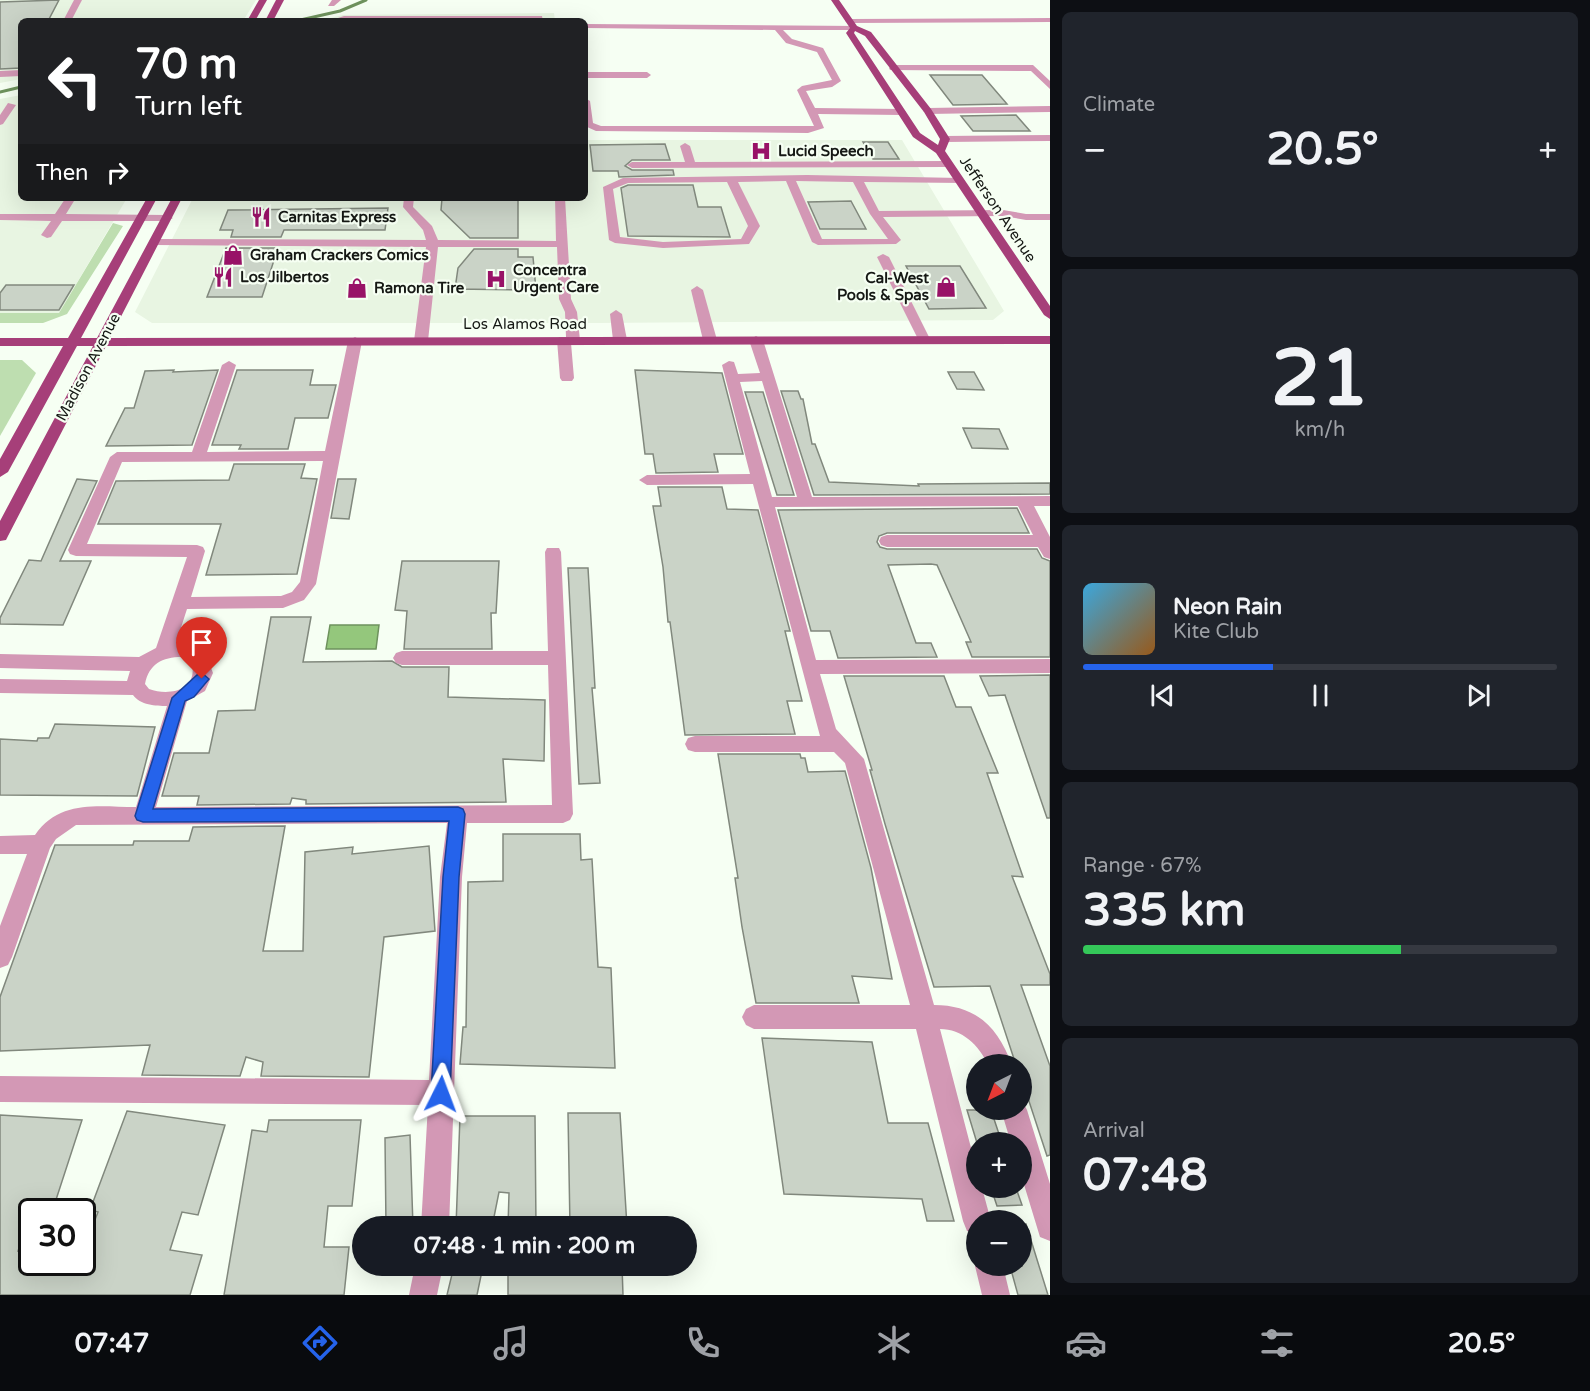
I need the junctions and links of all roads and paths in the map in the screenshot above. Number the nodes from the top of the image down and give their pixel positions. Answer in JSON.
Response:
{"nodes":[{"id":1,"x":78,"y":0,"type":"edge"},
{"id":2,"x":263,"y":0,"type":"edge"},
{"id":3,"x":279,"y":0,"type":"edge"},
{"id":4,"x":835,"y":0,"type":"edge"},
{"id":5,"x":69,"y":18,"type":"edge"},
{"id":6,"x":253,"y":18,"type":"edge"},
{"id":7,"x":270,"y":18,"type":"edge"},
{"id":8,"x":1050,"y":20,"type":"edge"},
{"id":9,"x":851,"y":25,"type":"junction"},
{"id":10,"x":588,"y":26,"type":"edge"},
{"id":11,"x":781,"y":28,"type":"junction"},
{"id":12,"x":893,"y":68,"type":"junction"},
{"id":13,"x":18,"y":73,"type":"edge"},
{"id":14,"x":0,"y":74,"type":"edge"},
{"id":15,"x":588,"y":75,"type":"edge"},
{"id":16,"x":647,"y":75,"type":"dead end"},
{"id":17,"x":882,"y":83,"type":"junction"},
{"id":18,"x":1050,"y":86,"type":"edge"},
{"id":19,"x":895,"y":103,"type":"junction"},
{"id":20,"x":809,"y":107,"type":"junction"},
{"id":21,"x":841,"y":107,"type":"junction"},
{"id":22,"x":1050,"y":109,"type":"edge"},
{"id":23,"x":928,"y":111,"type":"junction"},
{"id":24,"x":901,"y":112,"type":"junction"},
{"id":25,"x":1,"y":115,"type":"edge"},
{"id":26,"x":18,"y":116,"type":"edge"},
{"id":27,"x":588,"y":124,"type":"edge"},
{"id":28,"x":1050,"y":138,"type":"edge"},
{"id":29,"x":945,"y":139,"type":"junction"},
{"id":30,"x":685,"y":146,"type":"dead end"},
{"id":31,"x":940,"y":151,"type":"junction"},
{"id":32,"x":948,"y":164,"type":"junction"},
{"id":33,"x":632,"y":165,"type":"dead end"},
{"id":34,"x":691,"y":165,"type":"junction"},
{"id":35,"x":790,"y":178,"type":"junction"},
{"id":36,"x":731,"y":179,"type":"junction"},
{"id":37,"x":857,"y":179,"type":"junction"},
{"id":38,"x":960,"y":181,"type":"junction"},
{"id":39,"x":69,"y":201,"type":"dead end"},
{"id":40,"x":150,"y":201,"type":"edge"},
{"id":41,"x":176,"y":201,"type":"edge"},
{"id":42,"x":409,"y":201,"type":"edge"},
{"id":43,"x":560,"y":201,"type":"edge"},
{"id":44,"x":982,"y":213,"type":"junction"},
{"id":45,"x":1047,"y":213,"type":"edge"},
{"id":46,"x":875,"y":214,"type":"junction"},
{"id":47,"x":0,"y":217,"type":"edge"},
{"id":48,"x":59,"y":217,"type":"junction"},
{"id":49,"x":141,"y":218,"type":"junction"},
{"id":50,"x":167,"y":218,"type":"junction"},
{"id":51,"x":47,"y":235,"type":"dead end"},
{"id":52,"x":155,"y":242,"type":"junction"},
{"id":53,"x":432,"y":244,"type":"junction"},
{"id":54,"x":562,"y":244,"type":"junction"},
{"id":55,"x":883,"y":257,"type":"dead end"},
{"id":56,"x":697,"y":290,"type":"dead end"},
{"id":57,"x":616,"y":314,"type":"dead end"},
{"id":58,"x":1050,"y":315,"type":"edge"},
{"id":59,"x":924,"y":339,"type":"junction"},
{"id":60,"x":568,"y":340,"type":"junction"},
{"id":61,"x":620,"y":340,"type":"junction"},
{"id":62,"x":710,"y":340,"type":"junction"},
{"id":63,"x":756,"y":340,"type":"junction"},
{"id":64,"x":1050,"y":340,"type":"edge"},
{"id":65,"x":355,"y":341,"type":"junction"},
{"id":66,"x":421,"y":341,"type":"junction"},
{"id":67,"x":0,"y":342,"type":"edge"},
{"id":68,"x":72,"y":342,"type":"junction"},
{"id":69,"x":101,"y":342,"type":"junction"},
{"id":70,"x":229,"y":365,"type":"dead end"},
{"id":71,"x":767,"y":377,"type":"junction"},
{"id":72,"x":567,"y":378,"type":"dead end"},
{"id":73,"x":331,"y":456,"type":"junction"},
{"id":74,"x":198,"y":457,"type":"junction"},
{"id":75,"x":0,"y":472,"type":"edge"},
{"id":76,"x":759,"y":479,"type":"junction"},
{"id":77,"x":646,"y":480,"type":"dead end"},
{"id":78,"x":806,"y":501,"type":"junction"},
{"id":79,"x":1023,"y":501,"type":"junction"},
{"id":80,"x":1050,"y":501,"type":"edge"},
{"id":81,"x":765,"y":502,"type":"junction"},
{"id":82,"x":0,"y":536,"type":"edge"},
{"id":83,"x":887,"y":541,"type":"dead end"},
{"id":84,"x":1047,"y":547,"type":"edge"},
{"id":85,"x":553,"y":552,"type":"dead end"},
{"id":86,"x":182,"y":603,"type":"junction"},
{"id":87,"x":164,"y":652,"type":"junction"},
{"id":88,"x":402,"y":658,"type":"dead end"},
{"id":89,"x":557,"y":658,"type":"junction"},
{"id":90,"x":0,"y":661,"type":"edge"},
{"id":91,"x":144,"y":664,"type":"junction"},
{"id":92,"x":809,"y":666,"type":"junction"},
{"id":93,"x":1050,"y":666,"type":"edge"},
{"id":94,"x":0,"y":686,"type":"edge"},
{"id":95,"x":138,"y":688,"type":"junction"},
{"id":96,"x":179,"y":698,"type":"junction"},
{"id":97,"x":695,"y":744,"type":"dead end"},
{"id":98,"x":840,"y":744,"type":"junction"},
{"id":99,"x":458,"y":814,"type":"junction"},
{"id":100,"x":143,"y":816,"type":"junction"},
{"id":101,"x":41,"y":844,"type":"junction"},
{"id":102,"x":0,"y":845,"type":"edge"},
{"id":103,"x":0,"y":957,"type":"edge"},
{"id":104,"x":925,"y":1016,"type":"junction"},
{"id":105,"x":754,"y":1017,"type":"dead end"},
{"id":106,"x":994,"y":1054,"type":"edge"},
{"id":107,"x":0,"y":1089,"type":"edge"},
{"id":108,"x":441,"y":1094,"type":"junction"},
{"id":109,"x":1017,"y":1120,"type":"edge"},
{"id":110,"x":974,"y":1210,"type":"edge"},
{"id":111,"x":435,"y":1216,"type":"edge"},
{"id":112,"x":1050,"y":1227,"type":"edge"},
{"id":113,"x":427,"y":1276,"type":"edge"},
{"id":114,"x":991,"y":1276,"type":"edge"},
{"id":115,"x":423,"y":1295,"type":"edge"},
{"id":116,"x":996,"y":1295,"type":"edge"}],
"edges":[{"from":1,"to":5,"type":"street"},
{"from":2,"to":6,"type":"main road"},
{"from":3,"to":7,"type":"main road"},
{"from":4,"to":9,"type":"main road","name":"Jefferson Avenue"},
{"from":8,"to":9,"type":"street"},
{"from":9,"to":11,"type":"street"},
{"from":9,"to":12,"type":"main road","name":"Jefferson Avenue"},
{"from":9,"to":17,"type":"main road","name":"Jefferson Avenue"},
{"from":10,"to":11,"type":"street"},
{"from":11,"to":20,"type":"street"},
{"from":12,"to":18,"type":"street"},
{"from":12,"to":23,"type":"main road","name":"Jefferson Avenue"},
{"from":13,"to":14,"type":"street"},
{"from":15,"to":16,"type":"street"},
{"from":17,"to":19,"type":"main road","name":"Jefferson Avenue"},
{"from":17,"to":23,"type":"main road"},
{"from":19,"to":21,"type":"street"},
{"from":19,"to":24,"type":"main road","name":"Jefferson Avenue"},
{"from":20,"to":21,"type":"street"},
{"from":20,"to":27,"type":"street"},
{"from":21,"to":24,"type":"street"},
{"from":22,"to":23,"type":"street"},
{"from":23,"to":29,"type":"main road","name":"Jefferson Avenue"},
{"from":24,"to":31,"type":"main road","name":"Jefferson Avenue"},
{"from":25,"to":26,"type":"street"},
{"from":28,"to":29,"type":"street"},
{"from":29,"to":31,"type":"main road","name":"Jefferson Avenue"},
{"from":30,"to":34,"type":"street"},
{"from":31,"to":32,"type":"main road","name":"Jefferson Avenue"},
{"from":32,"to":34,"type":"street"},
{"from":32,"to":38,"type":"main road","name":"Jefferson Avenue"},
{"from":33,"to":34,"type":"street"},
{"from":35,"to":36,"type":"street"},
{"from":35,"to":37,"type":"street"},
{"from":35,"to":46,"type":"street"},
{"from":36,"to":36,"type":"street"},
{"from":37,"to":38,"type":"street"},
{"from":37,"to":46,"type":"street"},
{"from":38,"to":44,"type":"main road","name":"Jefferson Avenue"},
{"from":39,"to":48,"type":"street"},
{"from":40,"to":49,"type":"main road","name":"Madison Avenue"},
{"from":41,"to":50,"type":"main road","name":"Madison Avenue"},
{"from":42,"to":53,"type":"street"},
{"from":43,"to":54,"type":"street"},
{"from":44,"to":45,"type":"street"},
{"from":44,"to":46,"type":"street"},
{"from":44,"to":58,"type":"main road","name":"Jefferson Avenue"},
{"from":47,"to":48,"type":"street"},
{"from":48,"to":49,"type":"street"},
{"from":48,"to":51,"type":"street"},
{"from":49,"to":50,"type":"street"},
{"from":49,"to":68,"type":"main road","name":"Madison Avenue"},
{"from":50,"to":52,"type":"main road","name":"Madison Avenue"},
{"from":52,"to":53,"type":"street"},
{"from":52,"to":69,"type":"main road","name":"Madison Avenue"},
{"from":53,"to":54,"type":"street"},
{"from":53,"to":66,"type":"street"},
{"from":54,"to":60,"type":"street"},
{"from":55,"to":59,"type":"street"},
{"from":56,"to":62,"type":"street"},
{"from":57,"to":61,"type":"street"},
{"from":59,"to":63,"type":"main road","name":"Los Alamos Road"},
{"from":59,"to":64,"type":"main road","name":"Los Alamos Road"},
{"from":60,"to":61,"type":"main road","name":"Los Alamos Road"},
{"from":60,"to":66,"type":"main road","name":"Los Alamos Road"},
{"from":60,"to":72,"type":"street"},
{"from":61,"to":62,"type":"main road","name":"Los Alamos Road"},
{"from":62,"to":63,"type":"main road","name":"Los Alamos Road"},
{"from":63,"to":71,"type":"street"},
{"from":65,"to":66,"type":"main road","name":"Los Alamos Road"},
{"from":65,"to":69,"type":"main road","name":"Los Alamos Road"},
{"from":65,"to":73,"type":"street"},
{"from":67,"to":68,"type":"main road","name":"Los Alamos Road"},
{"from":68,"to":69,"type":"main road","name":"Los Alamos Road"},
{"from":68,"to":75,"type":"main road","name":"Madison Avenue"},
{"from":69,"to":82,"type":"main road","name":"Madison Avenue"},
{"from":70,"to":74,"type":"street"},
{"from":71,"to":76,"type":"street"},
{"from":71,"to":78,"type":"street"},
{"from":73,"to":74,"type":"street"},
{"from":73,"to":86,"type":"street"},
{"from":74,"to":86,"type":"street"},
{"from":76,"to":77,"type":"street"},
{"from":76,"to":81,"type":"street"},
{"from":78,"to":79,"type":"street"},
{"from":78,"to":81,"type":"street"},
{"from":79,"to":80,"type":"street"},
{"from":79,"to":84,"type":"street"},
{"from":81,"to":92,"type":"street"},
{"from":83,"to":84,"type":"street"},
{"from":85,"to":89,"type":"street"},
{"from":86,"to":87,"type":"street"},
{"from":87,"to":91,"type":"street"},
{"from":87,"to":96,"type":"street"},
{"from":88,"to":89,"type":"street"},
{"from":89,"to":99,"type":"street"},
{"from":90,"to":91,"type":"street"},
{"from":91,"to":95,"type":"street"},
{"from":92,"to":93,"type":"street"},
{"from":92,"to":98,"type":"street"},
{"from":94,"to":95,"type":"street"},
{"from":95,"to":96,"type":"street"},
{"from":96,"to":100,"type":"street"},
{"from":97,"to":98,"type":"street"},
{"from":98,"to":104,"type":"street"},
{"from":99,"to":100,"type":"street"},
{"from":99,"to":108,"type":"street"},
{"from":100,"to":101,"type":"street"},
{"from":101,"to":102,"type":"street"},
{"from":101,"to":103,"type":"street"},
{"from":104,"to":105,"type":"street"},
{"from":104,"to":106,"type":"street"},
{"from":104,"to":110,"type":"street"},
{"from":107,"to":108,"type":"street"},
{"from":108,"to":111,"type":"street"},
{"from":109,"to":112,"type":"street"},
{"from":113,"to":115,"type":"street"},
{"from":114,"to":116,"type":"street"}]}
